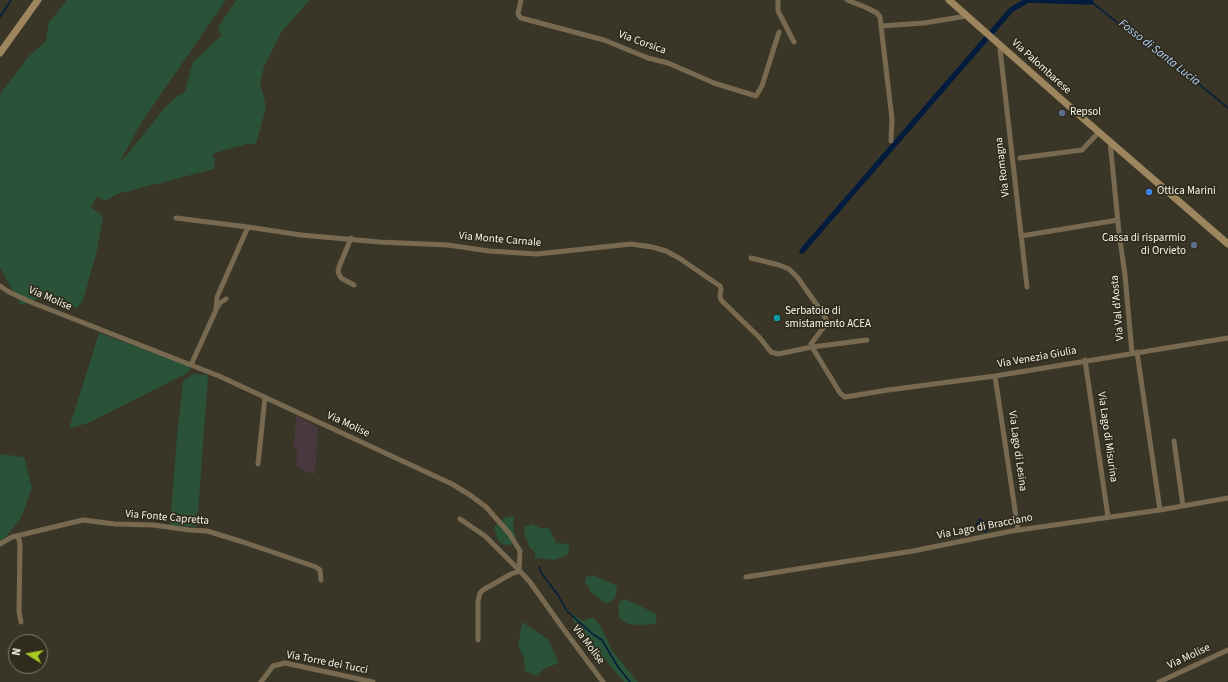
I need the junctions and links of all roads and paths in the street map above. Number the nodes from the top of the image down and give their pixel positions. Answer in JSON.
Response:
{"nodes":[{"id":1,"x":38,"y":0,"type":"edge"},
{"id":2,"x":521,"y":0,"type":"edge"},
{"id":3,"x":778,"y":0,"type":"edge"},
{"id":4,"x":847,"y":0,"type":"edge"},
{"id":5,"x":949,"y":0,"type":"edge"},
{"id":6,"x":967,"y":16,"type":"junction"},
{"id":7,"x":881,"y":26,"type":"junction"},
{"id":8,"x":779,"y":32,"type":"dead end"},
{"id":9,"x":794,"y":42,"type":"dead end"},
{"id":10,"x":1002,"y":46,"type":"junction"},
{"id":11,"x":0,"y":54,"type":"edge"},
{"id":12,"x":1099,"y":132,"type":"junction"},
{"id":13,"x":891,"y":141,"type":"dead end"},
{"id":14,"x":1110,"y":141,"type":"junction"},
{"id":15,"x":1020,"y":158,"type":"dead end"},
{"id":16,"x":176,"y":218,"type":"dead end"},
{"id":17,"x":1118,"y":220,"type":"junction"},
{"id":18,"x":248,"y":227,"type":"junction"},
{"id":19,"x":1022,"y":236,"type":"junction"},
{"id":20,"x":351,"y":238,"type":"junction"},
{"id":21,"x":1227,"y":241,"type":"edge"},
{"id":22,"x":751,"y":258,"type":"dead end"},
{"id":23,"x":354,"y":285,"type":"dead end"},
{"id":24,"x":0,"y":286,"type":"edge"},
{"id":25,"x":1027,"y":287,"type":"dead end"},
{"id":26,"x":226,"y":299,"type":"dead end"},
{"id":27,"x":216,"y":310,"type":"junction"},
{"id":28,"x":1228,"y":338,"type":"edge"},
{"id":29,"x":867,"y":340,"type":"dead end"},
{"id":30,"x":811,"y":346,"type":"junction"},
{"id":31,"x":1135,"y":353,"type":"junction"},
{"id":32,"x":1085,"y":360,"type":"junction"},
{"id":33,"x":191,"y":365,"type":"junction"},
{"id":34,"x":995,"y":376,"type":"junction"},
{"id":35,"x":265,"y":397,"type":"junction"},
{"id":36,"x":1174,"y":441,"type":"dead end"},
{"id":37,"x":258,"y":464,"type":"dead end"},
{"id":38,"x":1228,"y":498,"type":"edge"},
{"id":39,"x":1183,"y":506,"type":"junction"},
{"id":40,"x":1160,"y":510,"type":"junction"},
{"id":41,"x":1108,"y":517,"type":"junction"},
{"id":42,"x":460,"y":519,"type":"dead end"},
{"id":43,"x":1018,"y":530,"type":"junction"},
{"id":44,"x":18,"y":536,"type":"junction"},
{"id":45,"x":0,"y":544,"type":"edge"},
{"id":46,"x":519,"y":570,"type":"junction"},
{"id":47,"x":746,"y":577,"type":"dead end"},
{"id":48,"x":321,"y":580,"type":"dead end"},
{"id":49,"x":21,"y":622,"type":"dead end"},
{"id":50,"x":478,"y":640,"type":"dead end"},
{"id":51,"x":1228,"y":650,"type":"edge"},
{"id":52,"x":261,"y":682,"type":"edge"},
{"id":53,"x":373,"y":682,"type":"edge"},
{"id":54,"x":603,"y":682,"type":"edge"},
{"id":55,"x":1159,"y":682,"type":"edge"}],
"edges":[{"from":1,"to":11,"type":"main road"},
{"from":2,"to":8,"type":"street","name":"Via Corsica"},
{"from":3,"to":9,"type":"street"},
{"from":4,"to":7,"type":"street"},
{"from":5,"to":6,"type":"main road","name":"Via Palombarese"},
{"from":6,"to":7,"type":"street"},
{"from":6,"to":10,"type":"main road","name":"Via Palombarese"},
{"from":7,"to":13,"type":"street"},
{"from":10,"to":12,"type":"main road","name":"Via Palombarese"},
{"from":10,"to":19,"type":"street","name":"Via Romagna"},
{"from":12,"to":14,"type":"main road","name":"Via Palombarese"},
{"from":12,"to":15,"type":"street"},
{"from":14,"to":17,"type":"street","name":"Via Val d'Aosta"},
{"from":14,"to":21,"type":"main road","name":"Via Palombarese"},
{"from":16,"to":18,"type":"street","name":"Via Monte Carnale"},
{"from":17,"to":19,"type":"street"},
{"from":17,"to":31,"type":"street","name":"Via Val d'Aosta"},
{"from":18,"to":20,"type":"street","name":"Via Monte Carnale"},
{"from":18,"to":27,"type":"street"},
{"from":19,"to":25,"type":"street","name":"Via Romagna"},
{"from":20,"to":23,"type":"street"},
{"from":20,"to":30,"type":"street","name":"Via Monte Carnale"},
{"from":22,"to":30,"type":"street"},
{"from":24,"to":33,"type":"street","name":"Via Molise"},
{"from":26,"to":27,"type":"street"},
{"from":27,"to":33,"type":"street"},
{"from":28,"to":31,"type":"street","name":"Via Venezia Giulia"},
{"from":29,"to":30,"type":"street"},
{"from":30,"to":34,"type":"street","name":"Via Venezia Giulia"},
{"from":31,"to":32,"type":"street","name":"Via Venezia Giulia"},
{"from":31,"to":40,"type":"street","name":"Via Val d'Aosta"},
{"from":32,"to":34,"type":"street","name":"Via Venezia Giulia"},
{"from":32,"to":41,"type":"street","name":"Via Lago di Misurina"},
{"from":33,"to":35,"type":"street","name":"Via Molise"},
{"from":34,"to":43,"type":"street","name":"Via Lago di Lesina"},
{"from":35,"to":37,"type":"street"},
{"from":35,"to":46,"type":"street","name":"Via Molise"},
{"from":36,"to":39,"type":"street"},
{"from":38,"to":39,"type":"street","name":"Via Lago di Bracciano"},
{"from":39,"to":40,"type":"street","name":"Via Lago di Bracciano"},
{"from":40,"to":41,"type":"street","name":"Via Lago di Bracciano"},
{"from":41,"to":43,"type":"street","name":"Via Lago di Bracciano"},
{"from":42,"to":46,"type":"street"},
{"from":43,"to":47,"type":"street","name":"Via Lago di Bracciano"},
{"from":44,"to":45,"type":"street","name":"Via Fonte Capretta"},
{"from":44,"to":48,"type":"street","name":"Via Fonte Capretta"},
{"from":44,"to":49,"type":"street"},
{"from":46,"to":50,"type":"street"},
{"from":46,"to":54,"type":"street","name":"Via Molise"},
{"from":51,"to":55,"type":"street","name":"Via Molise"},
{"from":52,"to":53,"type":"street","name":"Via Torre dei Tucci"}]}
